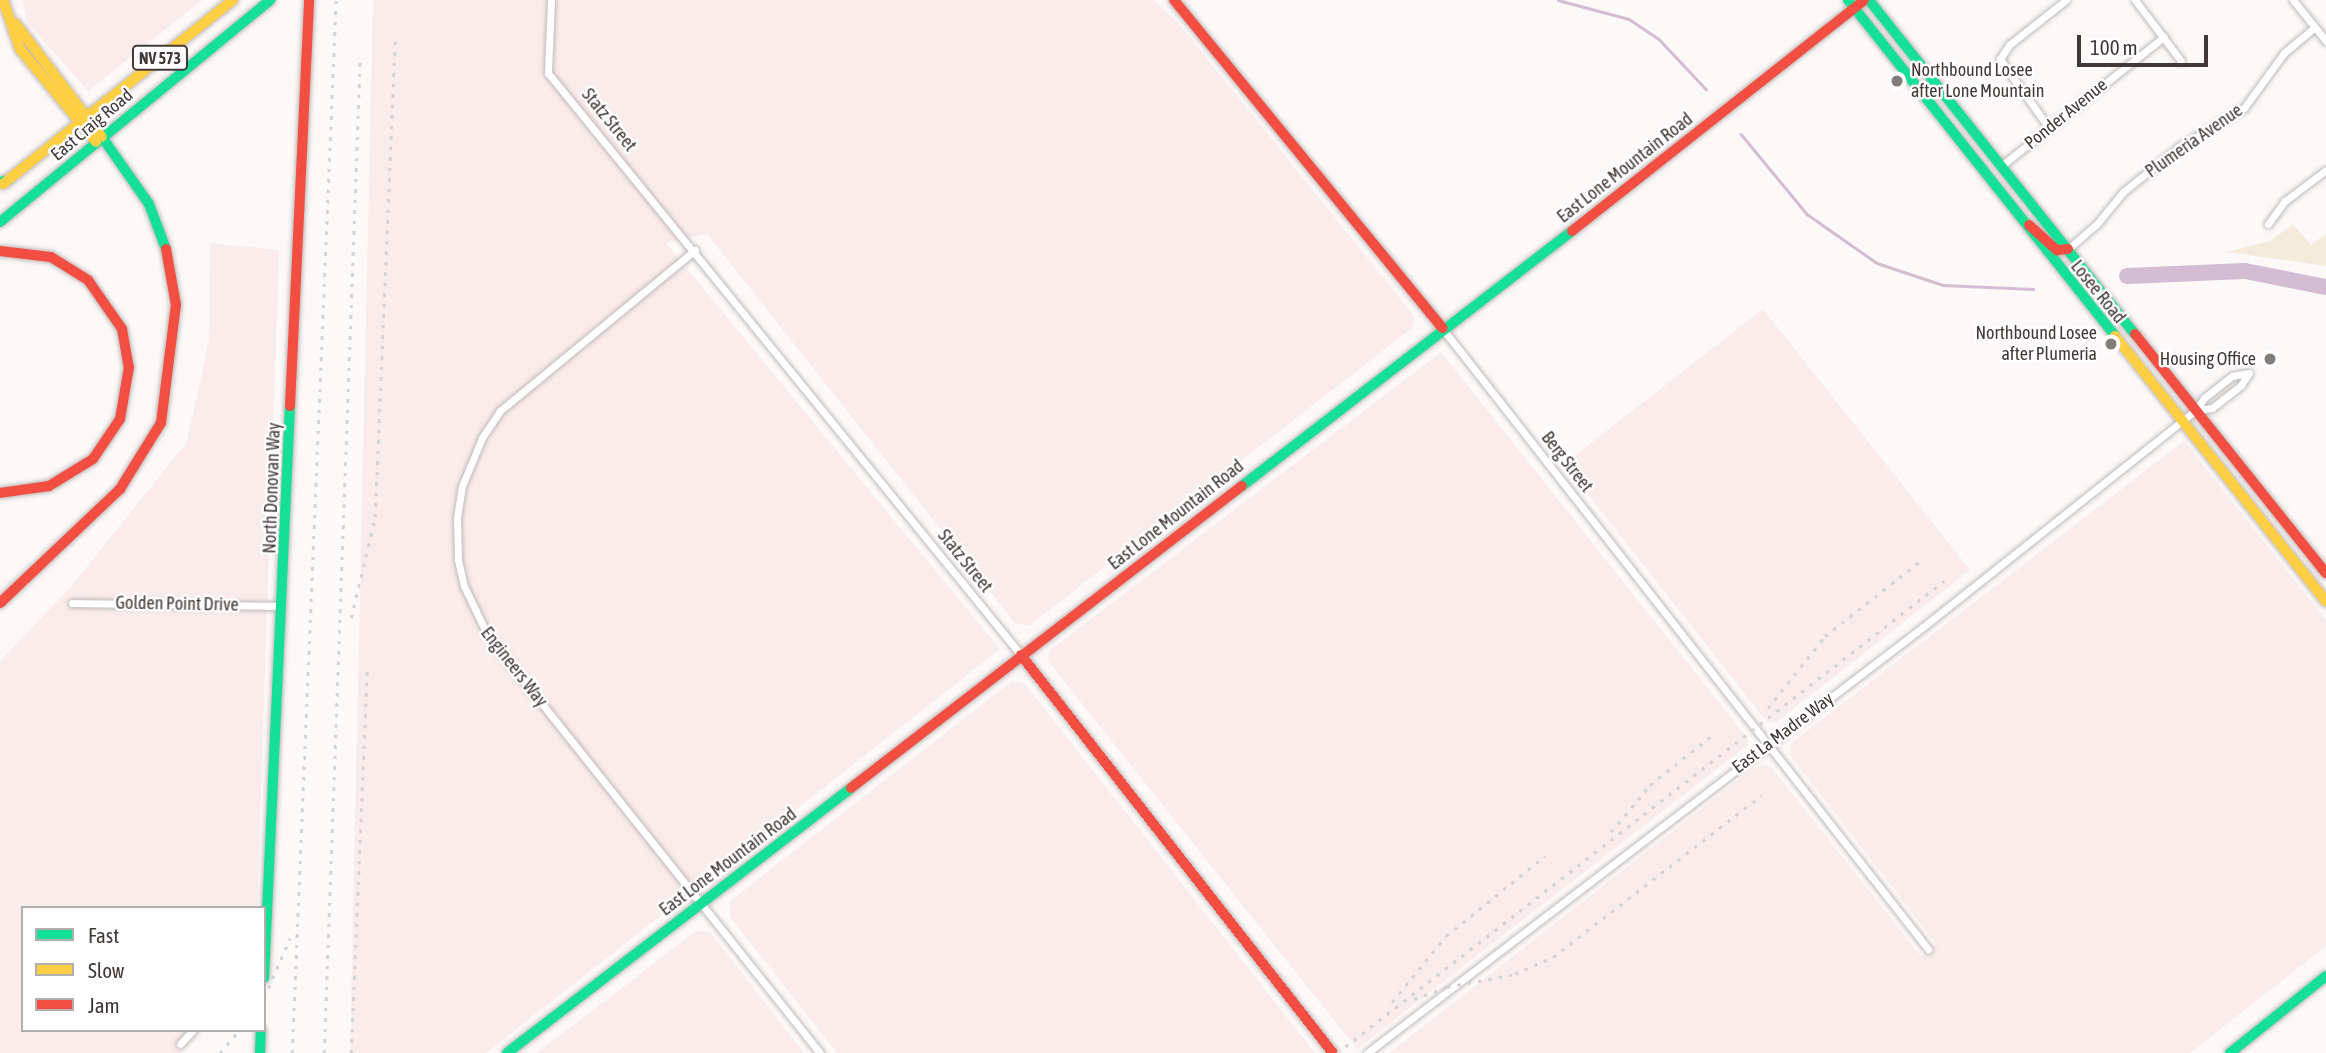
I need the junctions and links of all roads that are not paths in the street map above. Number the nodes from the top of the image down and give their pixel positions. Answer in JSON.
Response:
{"nodes":[{"id":1,"x":3,"y":0,"type":"edge"},
{"id":2,"x":233,"y":0,"type":"edge"},
{"id":3,"x":270,"y":0,"type":"edge"},
{"id":4,"x":309,"y":0,"type":"edge"},
{"id":5,"x":551,"y":0,"type":"edge"},
{"id":6,"x":1174,"y":0,"type":"edge"},
{"id":7,"x":1864,"y":0,"type":"edge"},
{"id":8,"x":1869,"y":0,"type":"edge"},
{"id":9,"x":2066,"y":0,"type":"edge"},
{"id":10,"x":2135,"y":0,"type":"edge"},
{"id":11,"x":2293,"y":0,"type":"edge"},
{"id":12,"x":1851,"y":4,"type":"edge"},
{"id":13,"x":2315,"y":27,"type":"junction"},
{"id":14,"x":2164,"y":37,"type":"junction"},
{"id":15,"x":2326,"y":41,"type":"edge"},
{"id":16,"x":2181,"y":61,"type":"dead end"},
{"id":17,"x":83,"y":120,"type":"junction"},
{"id":18,"x":2049,"y":128,"type":"junction"},
{"id":19,"x":99,"y":140,"type":"junction"},
{"id":20,"x":2001,"y":166,"type":"junction"},
{"id":21,"x":2326,"y":170,"type":"edge"},
{"id":22,"x":3,"y":183,"type":"edge"},
{"id":23,"x":2020,"y":219,"type":"junction"},
{"id":24,"x":0,"y":222,"type":"edge"},
{"id":25,"x":2268,"y":224,"type":"dead end"},
{"id":26,"x":2068,"y":249,"type":"junction"},
{"id":27,"x":695,"y":250,"type":"junction"},
{"id":28,"x":0,"y":251,"type":"edge"},
{"id":29,"x":1442,"y":328,"type":"junction"},
{"id":30,"x":2196,"y":410,"type":"junction"},
{"id":31,"x":2182,"y":422,"type":"junction"},
{"id":32,"x":0,"y":493,"type":"edge"},
{"id":33,"x":2326,"y":573,"type":"edge"},
{"id":34,"x":2326,"y":601,"type":"edge"},
{"id":35,"x":0,"y":603,"type":"edge"},
{"id":36,"x":72,"y":603,"type":"dead end"},
{"id":37,"x":282,"y":606,"type":"junction"},
{"id":38,"x":1021,"y":655,"type":"junction"},
{"id":39,"x":1768,"y":745,"type":"junction"},
{"id":40,"x":701,"y":902,"type":"junction"},
{"id":41,"x":266,"y":937,"type":"edge"},
{"id":42,"x":1928,"y":949,"type":"dead end"},
{"id":43,"x":2326,"y":976,"type":"edge"},
{"id":44,"x":191,"y":1032,"type":"edge"},
{"id":45,"x":261,"y":1032,"type":"edge"},
{"id":46,"x":180,"y":1044,"type":"dead end"},
{"id":47,"x":260,"y":1053,"type":"edge"},
{"id":48,"x":507,"y":1053,"type":"edge"},
{"id":49,"x":820,"y":1053,"type":"edge"},
{"id":50,"x":1333,"y":1053,"type":"edge"},
{"id":51,"x":1367,"y":1053,"type":"edge"},
{"id":52,"x":2230,"y":1053,"type":"edge"}],
"edges":[{"from":1,"to":17,"type":"main road"},
{"from":2,"to":17,"type":"main road","name":"East Craig Road","number":"NV 573"},
{"from":3,"to":19,"type":"main road","name":"East Craig Road","number":"NV 573"},
{"from":4,"to":37,"type":"main road","name":"North Donovan Way"},
{"from":5,"to":27,"type":"street","name":"Statz Street"},
{"from":6,"to":29,"type":"main road","name":"Berg Street"},
{"from":7,"to":12,"type":"main road","name":"East Lone Mountain Road"},
{"from":8,"to":20,"type":"main road","name":"Losee Road"},
{"from":9,"to":18,"type":"street"},
{"from":10,"to":14,"type":"street"},
{"from":11,"to":13,"type":"street"},
{"from":12,"to":23,"type":"main road","name":"Losee Road"},
{"from":12,"to":29,"type":"main road","name":"East Lone Mountain Road"},
{"from":13,"to":15,"type":"street"},
{"from":13,"to":26,"type":"street","name":"Plumeria Avenue"},
{"from":14,"to":16,"type":"street"},
{"from":14,"to":18,"type":"street","name":"Ponder Avenue"},
{"from":17,"to":19,"type":"main road"},
{"from":17,"to":22,"type":"main road","name":"East Craig Road","number":"NV 573"},
{"from":18,"to":20,"type":"street","name":"Ponder Avenue"},
{"from":19,"to":24,"type":"main road","name":"East Craig Road","number":"NV 573"},
{"from":19,"to":35,"type":"main road"},
{"from":20,"to":26,"type":"main road","name":"Losee Road"},
{"from":21,"to":25,"type":"street"},
{"from":23,"to":26,"type":"main road"},
{"from":23,"to":31,"type":"main road","name":"Losee Road"},
{"from":26,"to":30,"type":"main road","name":"Losee Road"},
{"from":27,"to":38,"type":"street","name":"Statz Street"},
{"from":27,"to":40,"type":"street","name":"Engineers Way"},
{"from":28,"to":32,"type":"main road"},
{"from":29,"to":38,"type":"main road","name":"East Lone Mountain Road"},
{"from":29,"to":39,"type":"street","name":"Berg Street"},
{"from":30,"to":30,"type":"street","name":"East La Madre Way"},
{"from":30,"to":31,"type":"street","name":"East La Madre Way"},
{"from":30,"to":33,"type":"main road","name":"Losee Road"},
{"from":31,"to":34,"type":"main road","name":"Losee Road"},
{"from":31,"to":39,"type":"street","name":"East La Madre Way"},
{"from":36,"to":37,"type":"street","name":"Golden Point Drive"},
{"from":37,"to":41,"type":"main road","name":"North Donovan Way"},
{"from":38,"to":40,"type":"main road","name":"East Lone Mountain Road"},
{"from":38,"to":50,"type":"main road","name":"Statz Street"},
{"from":39,"to":42,"type":"street","name":"Berg Street"},
{"from":39,"to":51,"type":"street","name":"East La Madre Way"},
{"from":40,"to":48,"type":"main road","name":"East Lone Mountain Road"},
{"from":40,"to":49,"type":"street","name":"Engineers Way"},
{"from":43,"to":52,"type":"main road"},
{"from":44,"to":46,"type":"street"},
{"from":45,"to":47,"type":"main road"}]}
